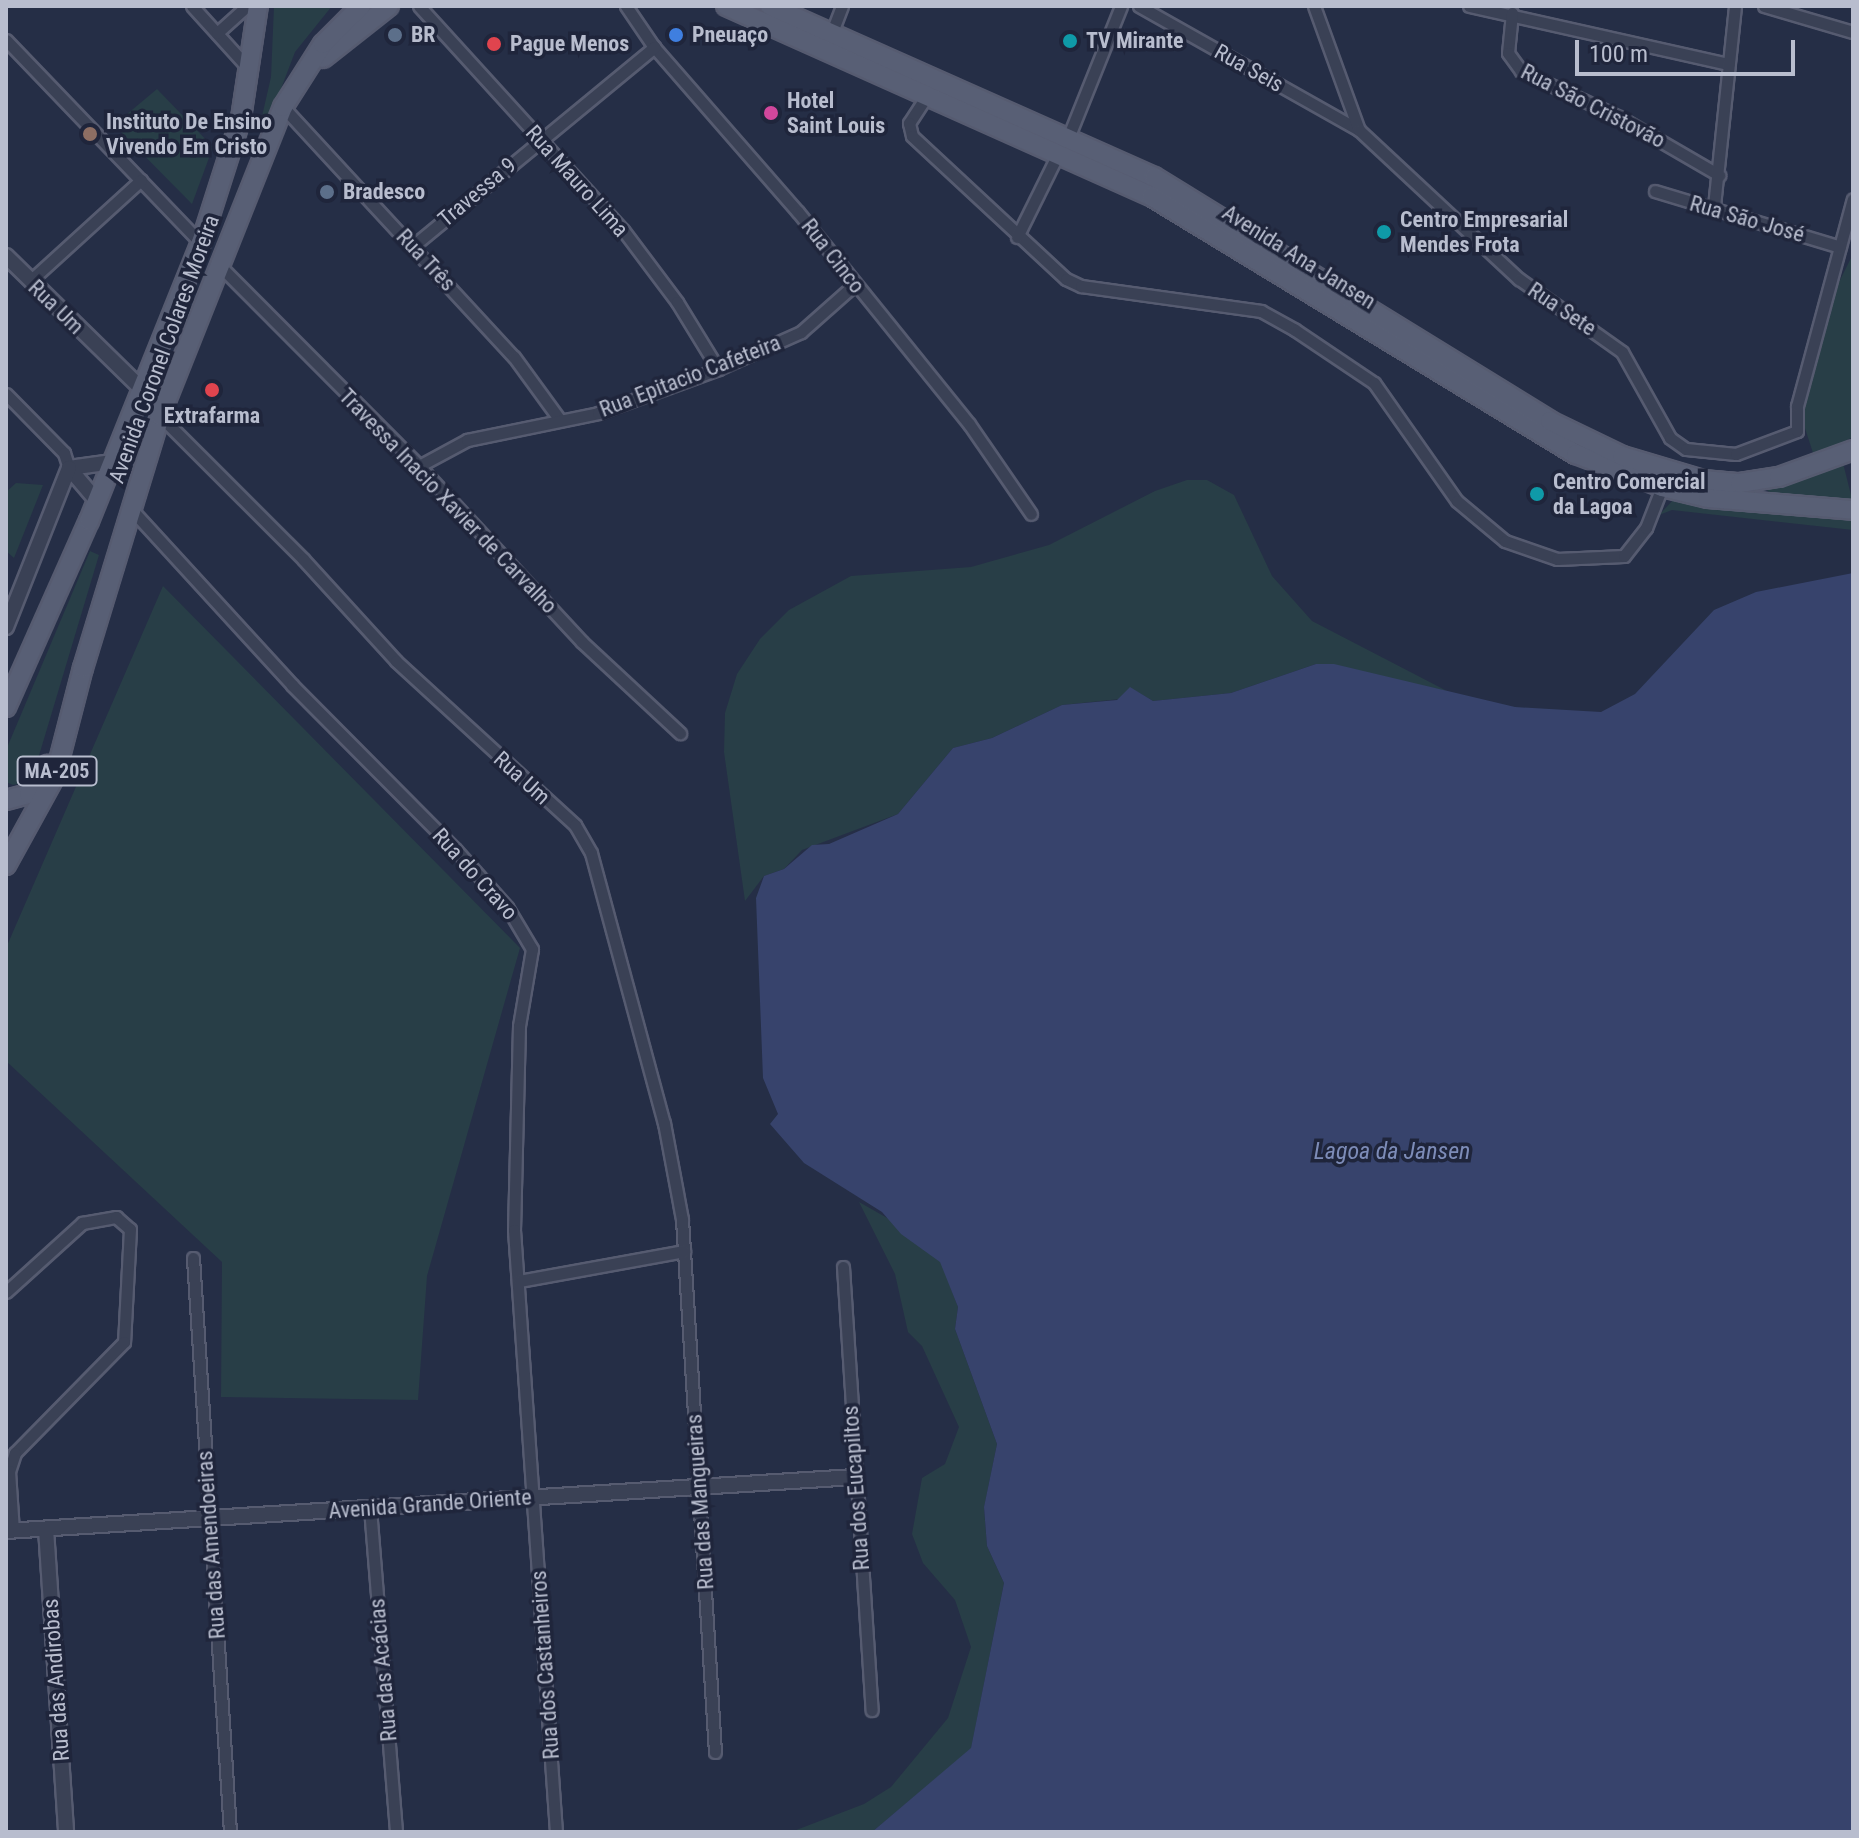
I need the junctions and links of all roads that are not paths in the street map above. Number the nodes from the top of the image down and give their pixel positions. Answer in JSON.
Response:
{"nodes":[{"id":1,"x":192,"y":6,"type":"edge"},
{"id":2,"x":249,"y":6,"type":"edge"},
{"id":3,"x":258,"y":6,"type":"edge"},
{"id":4,"x":361,"y":6,"type":"edge"},
{"id":5,"x":389,"y":6,"type":"edge"},
{"id":6,"x":419,"y":6,"type":"edge"},
{"id":7,"x":626,"y":6,"type":"edge"},
{"id":8,"x":726,"y":6,"type":"edge"},
{"id":9,"x":770,"y":6,"type":"edge"},
{"id":10,"x":842,"y":6,"type":"edge"},
{"id":11,"x":1121,"y":6,"type":"edge"},
{"id":12,"x":1139,"y":6,"type":"edge"},
{"id":13,"x":1314,"y":6,"type":"edge"},
{"id":14,"x":1469,"y":6,"type":"edge"},
{"id":15,"x":1735,"y":6,"type":"edge"},
{"id":16,"x":1764,"y":6,"type":"edge"},
{"id":17,"x":1512,"y":13,"type":"junction"},
{"id":18,"x":832,"y":32,"type":"junction"},
{"id":19,"x":1853,"y":32,"type":"edge"},
{"id":20,"x":217,"y":33,"type":"junction"},
{"id":21,"x":6,"y":40,"type":"edge"},
{"id":22,"x":654,"y":47,"type":"junction"},
{"id":23,"x":1729,"y":64,"type":"junction"},
{"id":24,"x":250,"y":70,"type":"junction"},
{"id":25,"x":293,"y":89,"type":"junction"},
{"id":26,"x":928,"y":94,"type":"junction"},
{"id":27,"x":283,"y":107,"type":"junction"},
{"id":28,"x":1359,"y":130,"type":"junction"},
{"id":29,"x":540,"y":138,"type":"junction"},
{"id":30,"x":1063,"y":145,"type":"junction"},
{"id":31,"x":1719,"y":175,"type":"junction"},
{"id":32,"x":141,"y":180,"type":"junction"},
{"id":33,"x":1655,"y":191,"type":"dead end"},
{"id":34,"x":1853,"y":199,"type":"edge"},
{"id":35,"x":1714,"y":206,"type":"junction"},
{"id":36,"x":1017,"y":237,"type":"junction"},
{"id":37,"x":201,"y":243,"type":"junction"},
{"id":38,"x":413,"y":246,"type":"junction"},
{"id":39,"x":1840,"y":247,"type":"junction"},
{"id":40,"x":6,"y":256,"type":"edge"},
{"id":41,"x":220,"y":266,"type":"junction"},
{"id":42,"x":30,"y":281,"type":"junction"},
{"id":43,"x":855,"y":284,"type":"junction"},
{"id":44,"x":718,"y":369,"type":"junction"},
{"id":45,"x":142,"y":389,"type":"junction"},
{"id":46,"x":6,"y":394,"type":"edge"},
{"id":47,"x":160,"y":416,"type":"junction"},
{"id":48,"x":560,"y":420,"type":"junction"},
{"id":49,"x":1853,"y":450,"type":"edge"},
{"id":50,"x":113,"y":462,"type":"junction"},
{"id":51,"x":419,"y":466,"type":"junction"},
{"id":52,"x":69,"y":468,"type":"junction"},
{"id":53,"x":1662,"y":487,"type":"junction"},
{"id":54,"x":97,"y":501,"type":"junction"},
{"id":55,"x":131,"y":509,"type":"junction"},
{"id":56,"x":1853,"y":510,"type":"edge"},
{"id":57,"x":1031,"y":514,"type":"dead end"},
{"id":58,"x":6,"y":627,"type":"edge"},
{"id":59,"x":83,"y":668,"type":"junction"},
{"id":60,"x":6,"y":707,"type":"edge"},
{"id":61,"x":680,"y":733,"type":"dead end"},
{"id":62,"x":6,"y":800,"type":"edge"},
{"id":63,"x":6,"y":865,"type":"edge"},
{"id":64,"x":684,"y":1251,"type":"junction"},
{"id":65,"x":193,"y":1258,"type":"dead end"},
{"id":66,"x":843,"y":1267,"type":"dead end"},
{"id":67,"x":519,"y":1281,"type":"junction"},
{"id":68,"x":6,"y":1292,"type":"edge"},
{"id":69,"x":854,"y":1477,"type":"junction"},
{"id":70,"x":700,"y":1487,"type":"junction"},
{"id":71,"x":533,"y":1498,"type":"junction"},
{"id":72,"x":370,"y":1508,"type":"junction"},
{"id":73,"x":210,"y":1518,"type":"junction"},
{"id":74,"x":46,"y":1529,"type":"junction"},
{"id":75,"x":10,"y":1531,"type":"edge"},
{"id":76,"x":872,"y":1710,"type":"dead end"},
{"id":77,"x":715,"y":1752,"type":"dead end"},
{"id":78,"x":66,"y":1832,"type":"edge"},
{"id":79,"x":230,"y":1832,"type":"edge"},
{"id":80,"x":396,"y":1832,"type":"edge"},
{"id":81,"x":556,"y":1832,"type":"edge"}],
"edges":[{"from":1,"to":20,"type":"street"},
{"from":2,"to":20,"type":"street"},
{"from":2,"to":24,"type":"main road"},
{"from":3,"to":24,"type":"main road","name":"Avenida Coronel Colares Moreira"},
{"from":4,"to":25,"type":"main road","name":"Avenida Coronel Colares Moreira"},
{"from":5,"to":25,"type":"main road"},
{"from":6,"to":29,"type":"street","name":"Rua Mauro Lima"},
{"from":7,"to":22,"type":"street","name":"Rua Cinco"},
{"from":8,"to":26,"type":"main road","name":"Avenida Ana Jansen"},
{"from":9,"to":18,"type":"main road","name":"Avenida Ana Jansen"},
{"from":10,"to":18,"type":"street"},
{"from":11,"to":30,"type":"street"},
{"from":12,"to":28,"type":"street","name":"Rua Seis"},
{"from":13,"to":28,"type":"street","name":"Rua Sete"},
{"from":14,"to":17,"type":"street"},
{"from":15,"to":23,"type":"street"},
{"from":16,"to":19,"type":"street"},
{"from":17,"to":23,"type":"street"},
{"from":17,"to":31,"type":"street","name":"Rua São Cristovão"},
{"from":18,"to":30,"type":"main road","name":"Avenida Ana Jansen"},
{"from":20,"to":24,"type":"street"},
{"from":21,"to":32,"type":"street"},
{"from":22,"to":29,"type":"street","name":"Travessa 9"},
{"from":22,"to":43,"type":"street","name":"Rua Cinco"},
{"from":23,"to":31,"type":"street"},
{"from":24,"to":37,"type":"main road","name":"Avenida Coronel Colares Moreira"},
{"from":25,"to":27,"type":"main road","name":"Avenida Coronel Colares Moreira"},
{"from":26,"to":30,"type":"main road","name":"Avenida Ana Jansen"},
{"from":26,"to":36,"type":"street"},
{"from":27,"to":38,"type":"street","name":"Rua Três"},
{"from":27,"to":41,"type":"main road","name":"Avenida Coronel Colares Moreira"},
{"from":28,"to":39,"type":"street","name":"Rua Sete"},
{"from":29,"to":38,"type":"street","name":"Travessa 9"},
{"from":29,"to":44,"type":"street","name":"Rua Mauro Lima"},
{"from":30,"to":36,"type":"street"},
{"from":30,"to":49,"type":"main road","name":"Avenida Ana Jansen"},
{"from":30,"to":53,"type":"main road","name":"Avenida Ana Jansen"},
{"from":31,"to":35,"type":"street"},
{"from":32,"to":37,"type":"street"},
{"from":32,"to":42,"type":"street"},
{"from":33,"to":35,"type":"street","name":"Rua São José"},
{"from":34,"to":39,"type":"street"},
{"from":35,"to":39,"type":"street","name":"Rua São José"},
{"from":36,"to":53,"type":"street"},
{"from":37,"to":45,"type":"main road","name":"Avenida Coronel Colares Moreira"},
{"from":38,"to":48,"type":"street","name":"Rua Três"},
{"from":40,"to":42,"type":"street","name":"Rua Um"},
{"from":41,"to":47,"type":"main road","name":"Avenida Coronel Colares Moreira"},
{"from":41,"to":51,"type":"street","name":"Travessa Inacio Xavier de Carvalho"},
{"from":42,"to":45,"type":"street","name":"Rua Um"},
{"from":43,"to":44,"type":"street","name":"Rua Epitacio Cafeteira"},
{"from":43,"to":57,"type":"street","name":"Rua Cinco"},
{"from":44,"to":48,"type":"street","name":"Rua Epitacio Cafeteira"},
{"from":45,"to":50,"type":"main road","name":"Avenida Coronel Colares Moreira"},
{"from":46,"to":52,"type":"street"},
{"from":47,"to":55,"type":"main road","name":"Avenida Coronel Colares Moreira"},
{"from":47,"to":64,"type":"street","name":"Rua Um"},
{"from":48,"to":51,"type":"street","name":"Rua Epitacio Cafeteira"},
{"from":50,"to":52,"type":"street"},
{"from":50,"to":54,"type":"main road","name":"Avenida Coronel Colares Moreira"},
{"from":51,"to":61,"type":"street","name":"Travessa Inacio Xavier de Carvalho"},
{"from":52,"to":54,"type":"street"},
{"from":52,"to":58,"type":"street"},
{"from":53,"to":56,"type":"main road","name":"Avenida Ana Jansen"},
{"from":54,"to":60,"type":"main road","name":"Avenida Coronel Colares Moreira"},
{"from":55,"to":59,"type":"main road","name":"Avenida Coronel Colares Moreira"},
{"from":55,"to":67,"type":"street","name":"Rua do Cravo"},
{"from":59,"to":62,"type":"main road"},
{"from":59,"to":63,"type":"main road","name":"Avenida Coronel Colares Moreira","number":"MA-205"},
{"from":64,"to":67,"type":"street"},
{"from":64,"to":70,"type":"street","name":"Rua das Mangueiras"},
{"from":65,"to":73,"type":"street","name":"Rua das Amendoeiras"},
{"from":66,"to":69,"type":"street","name":"Rua dos Eucapiltos"},
{"from":67,"to":71,"type":"street","name":"Rua do Cravo"},
{"from":68,"to":75,"type":"street"},
{"from":69,"to":70,"type":"street","name":"Avenida Grande Oriente"},
{"from":69,"to":76,"type":"street","name":"Rua dos Eucapiltos"},
{"from":70,"to":71,"type":"street","name":"Avenida Grande Oriente"},
{"from":70,"to":77,"type":"street","name":"Rua das Mangueiras"},
{"from":71,"to":72,"type":"street","name":"Avenida Grande Oriente"},
{"from":71,"to":81,"type":"street","name":"Rua dos Castanheiros"},
{"from":72,"to":73,"type":"street","name":"Avenida Grande Oriente"},
{"from":72,"to":80,"type":"street","name":"Rua das Acácias"},
{"from":73,"to":74,"type":"street","name":"Avenida Grande Oriente"},
{"from":73,"to":79,"type":"street","name":"Rua das Amendoeiras"},
{"from":74,"to":75,"type":"street","name":"Avenida Grande Oriente"},
{"from":74,"to":78,"type":"street","name":"Rua das Andirobas"}]}
